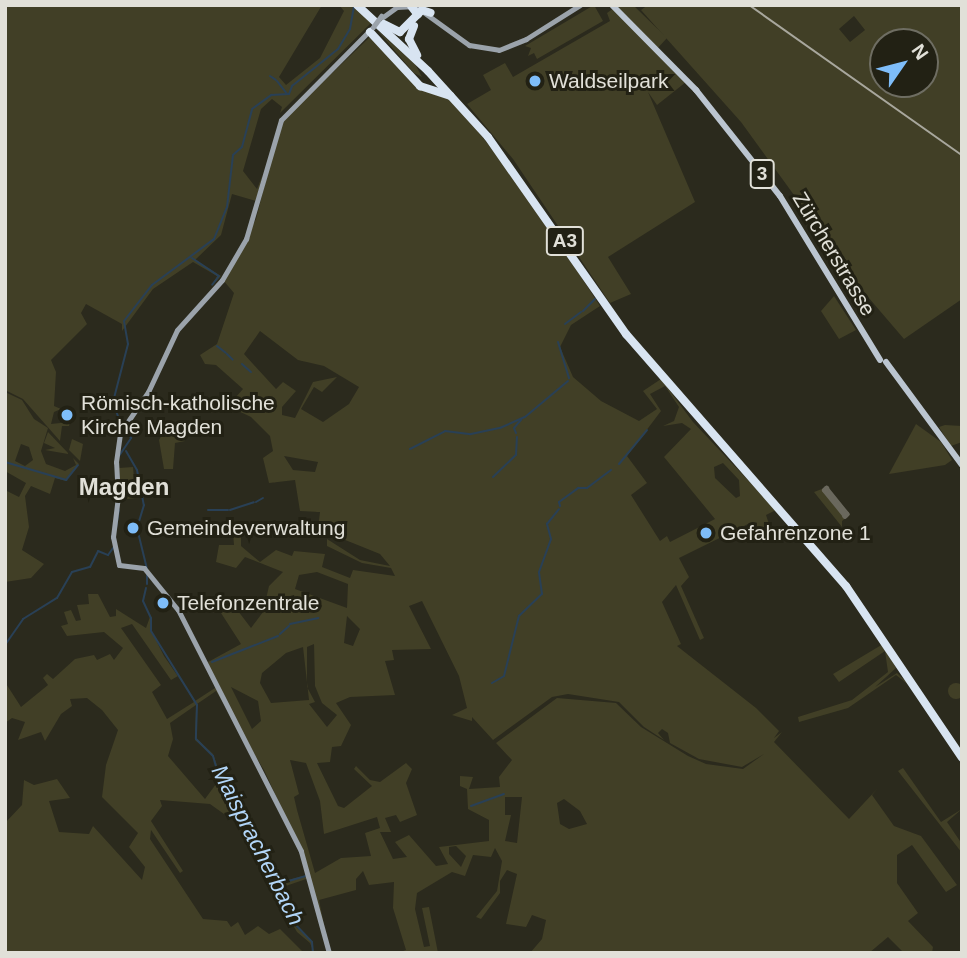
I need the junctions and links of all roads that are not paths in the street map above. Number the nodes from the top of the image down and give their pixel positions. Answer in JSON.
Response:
{"nodes":[{"id":1,"x":393,"y":5,"type":"edge"},
{"id":2,"x":614,"y":5,"type":"edge"},
{"id":3,"x":360,"y":6,"type":"edge"},
{"id":4,"x":411,"y":6,"type":"edge"},
{"id":5,"x":581,"y":6,"type":"edge"},
{"id":6,"x":423,"y":12,"type":"edge"},
{"id":7,"x":377,"y":22,"type":"junction"},
{"id":8,"x":419,"y":59,"type":"junction"},
{"id":9,"x":460,"y":103,"type":"junction"},
{"id":10,"x":872,"y":347,"type":"junction"},
{"id":11,"x":893,"y":374,"type":"junction"},
{"id":12,"x":699,"y":415,"type":"junction"},
{"id":13,"x":962,"y":465,"type":"edge"},
{"id":14,"x":962,"y":752,"type":"edge"},
{"id":15,"x":962,"y":758,"type":"edge"},
{"id":16,"x":329,"y":953,"type":"edge"}],
"edges":[{"from":1,"to":7,"type":"main road"},
{"from":2,"to":10,"type":"main road","name":"Zürcherstrasse","number":"3"},
{"from":3,"to":7,"type":"highway","number":"A3"},
{"from":3,"to":8,"type":"highway","number":"A3"},
{"from":4,"to":6,"type":"highway"},
{"from":4,"to":7,"type":"main road"},
{"from":5,"to":6,"type":"main road"},
{"from":6,"to":7,"type":"highway"},
{"from":6,"to":8,"type":"highway"},
{"from":7,"to":8,"type":"highway","number":"A3"},
{"from":7,"to":8,"type":"highway"},
{"from":7,"to":9,"type":"highway"},
{"from":7,"to":16,"type":"main road"},
{"from":8,"to":9,"type":"highway","number":"A3"},
{"from":8,"to":12,"type":"highway","number":"A3"},
{"from":9,"to":12,"type":"highway","number":"A3"},
{"from":10,"to":11,"type":"main road","name":"Zürcherstrasse","number":"3"},
{"from":10,"to":11,"type":"main road"},
{"from":11,"to":13,"type":"main road","number":"3"},
{"from":12,"to":14,"type":"highway","number":"A3"},
{"from":12,"to":15,"type":"highway","number":"A3"}]}
